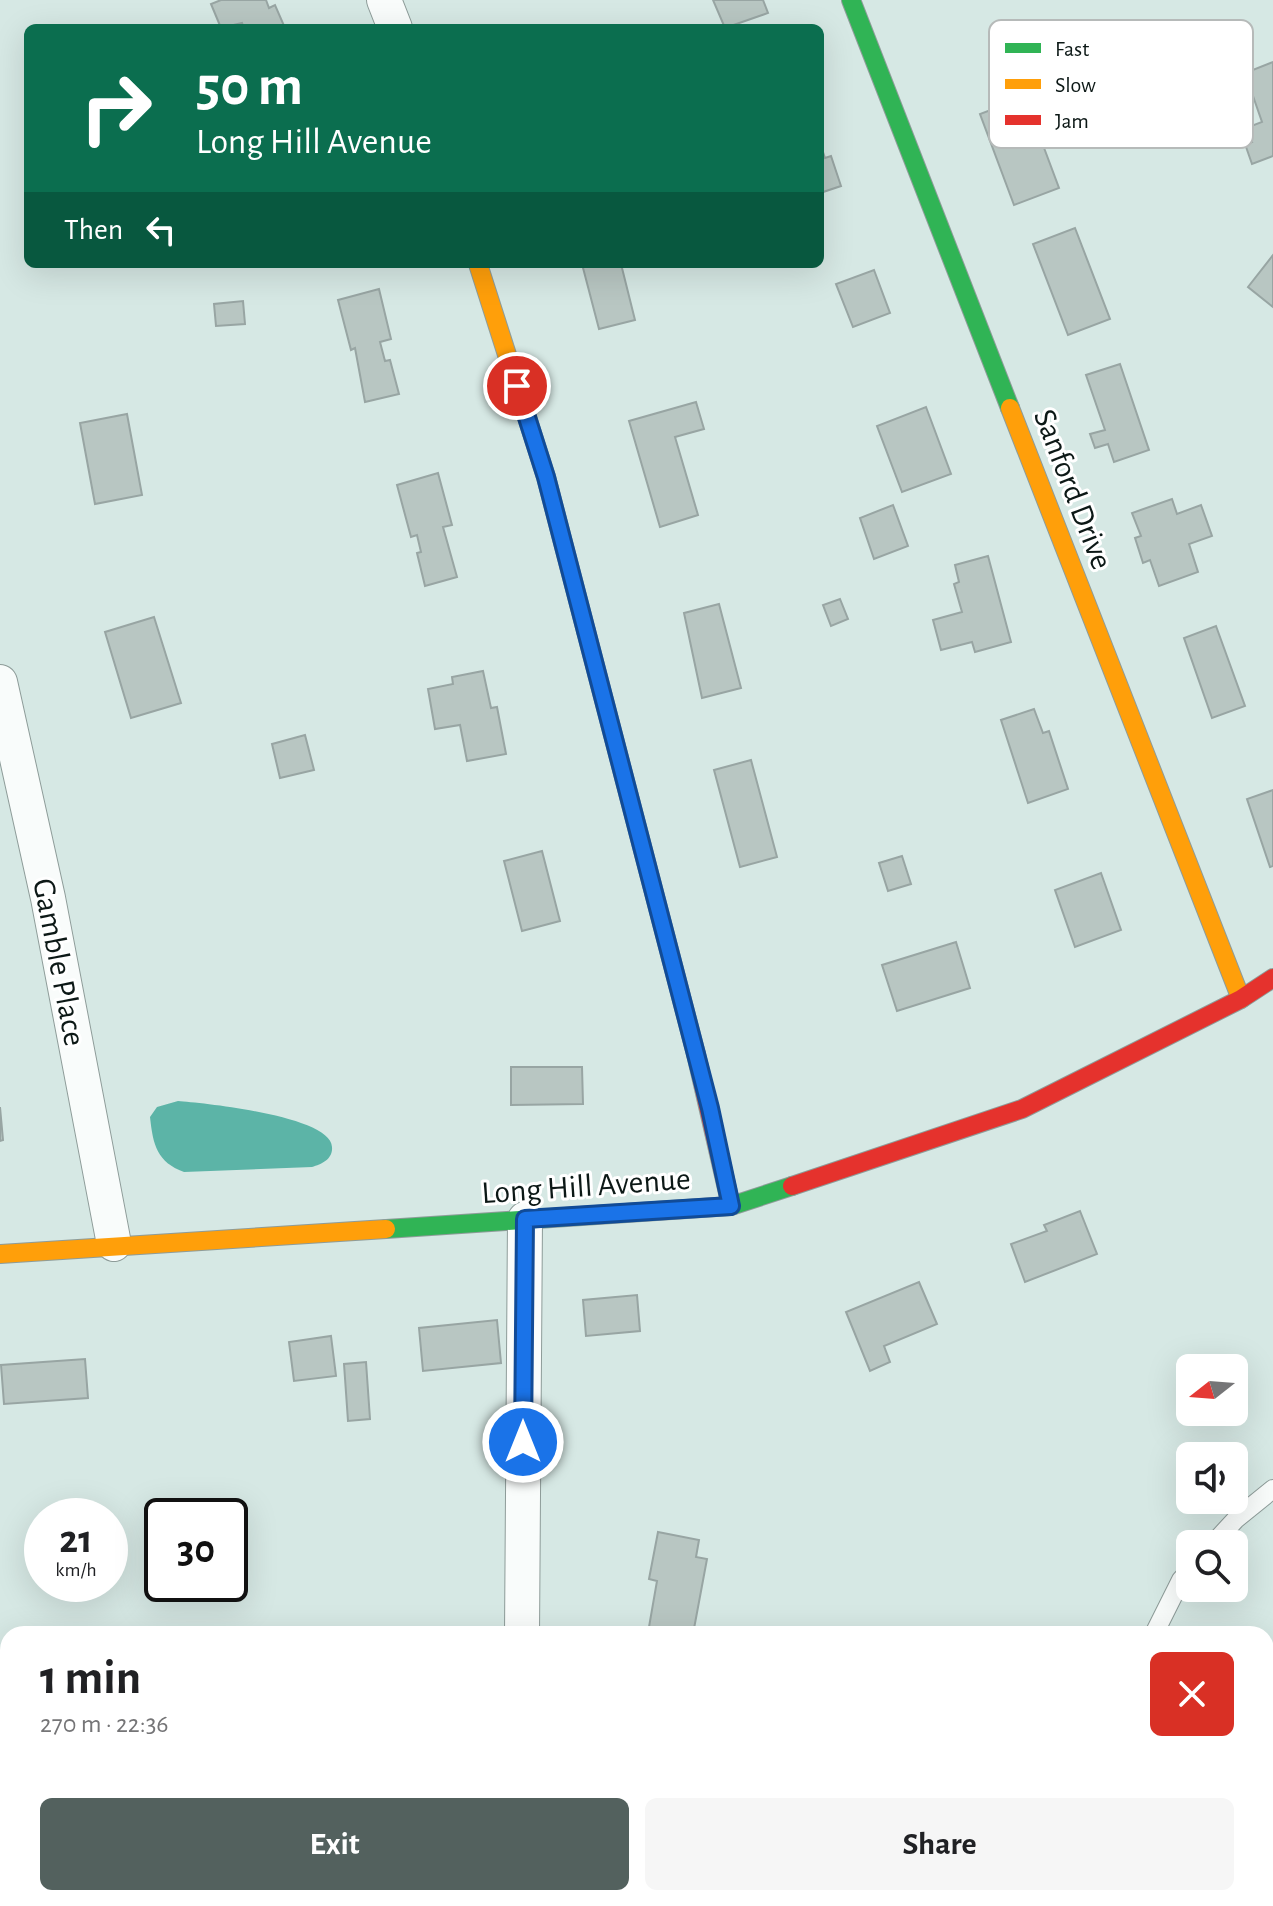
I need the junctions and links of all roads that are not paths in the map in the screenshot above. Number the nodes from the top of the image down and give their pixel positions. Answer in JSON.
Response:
{"nodes":[{"id":1,"x":384,"y":0,"type":"edge"},
{"id":2,"x":851,"y":0,"type":"edge"},
{"id":3,"x":393,"y":24,"type":"edge"},
{"id":4,"x":479,"y":268,"type":"edge"},
{"id":5,"x":0,"y":682,"type":"edge"},
{"id":6,"x":1273,"y":978,"type":"edge"},
{"id":7,"x":1241,"y":999,"type":"junction"},
{"id":8,"x":731,"y":1206,"type":"junction"},
{"id":9,"x":525,"y":1219,"type":"junction"},
{"id":10,"x":114,"y":1244,"type":"junction"},
{"id":11,"x":0,"y":1254,"type":"edge"},
{"id":12,"x":1273,"y":1489,"type":"edge"},
{"id":13,"x":1226,"y":1530,"type":"edge"},
{"id":14,"x":1176,"y":1590,"type":"edge"},
{"id":15,"x":522,"y":1626,"type":"edge"},
{"id":16,"x":1158,"y":1626,"type":"edge"}],
"edges":[{"from":1,"to":3,"type":"street"},
{"from":2,"to":7,"type":"street","name":"Sanford Drive"},
{"from":4,"to":8,"type":"street"},
{"from":5,"to":10,"type":"street","name":"Gamble Place"},
{"from":6,"to":7,"type":"street","name":"Long Hill Avenue"},
{"from":7,"to":8,"type":"street","name":"Long Hill Avenue"},
{"from":8,"to":9,"type":"street","name":"Long Hill Avenue"},
{"from":9,"to":10,"type":"street","name":"Long Hill Avenue"},
{"from":9,"to":15,"type":"street"},
{"from":10,"to":11,"type":"street","name":"Long Hill Avenue"},
{"from":12,"to":13,"type":"lane"},
{"from":14,"to":16,"type":"lane"}]}
